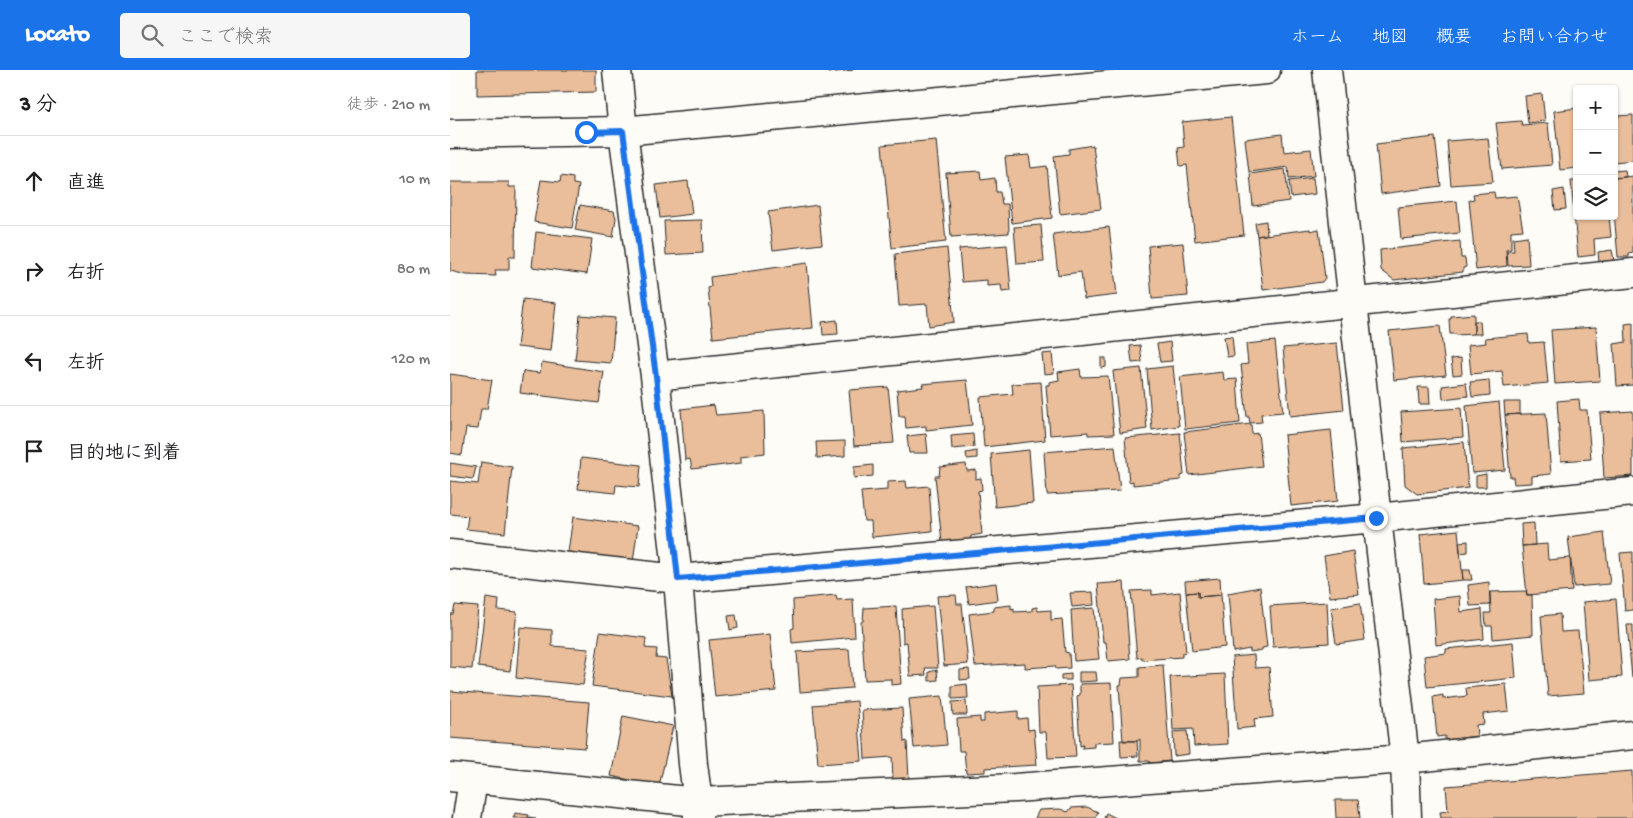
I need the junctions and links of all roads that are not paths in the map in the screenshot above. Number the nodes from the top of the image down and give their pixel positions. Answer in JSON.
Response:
{"nodes":[{"id":1,"x":617,"y":70,"type":"edge"},
{"id":2,"x":1266,"y":70,"type":"edge"},
{"id":3,"x":1327,"y":70,"type":"edge"},
{"id":4,"x":623,"y":131,"type":"junction"},
{"id":5,"x":450,"y":134,"type":"edge"},
{"id":6,"x":1633,"y":272,"type":"edge"},
{"id":7,"x":1353,"y":301,"type":"junction"},
{"id":8,"x":656,"y":376,"type":"junction"},
{"id":9,"x":1633,"y":492,"type":"edge"},
{"id":10,"x":1376,"y":518,"type":"junction"},
{"id":11,"x":450,"y":554,"type":"edge"},
{"id":12,"x":678,"y":579,"type":"junction"},
{"id":13,"x":1633,"y":735,"type":"edge"},
{"id":14,"x":1405,"y":759,"type":"junction"},
{"id":15,"x":461,"y":779,"type":"edge"},
{"id":16,"x":698,"y":810,"type":"edge"},
{"id":17,"x":467,"y":818,"type":"edge"},
{"id":18,"x":1407,"y":818,"type":"edge"}],
"edges":[{"from":1,"to":4,"type":"street"},
{"from":2,"to":4,"type":"street"},
{"from":3,"to":7,"type":"street"},
{"from":4,"to":5,"type":"street"},
{"from":4,"to":8,"type":"street"},
{"from":6,"to":7,"type":"street"},
{"from":7,"to":8,"type":"street"},
{"from":7,"to":10,"type":"street"},
{"from":8,"to":12,"type":"street"},
{"from":9,"to":10,"type":"street"},
{"from":10,"to":12,"type":"street"},
{"from":10,"to":14,"type":"street"},
{"from":11,"to":12,"type":"street"},
{"from":12,"to":16,"type":"street"},
{"from":13,"to":14,"type":"street"},
{"from":14,"to":16,"type":"street"},
{"from":14,"to":18,"type":"street"},
{"from":15,"to":16,"type":"street"},
{"from":15,"to":17,"type":"street"}]}
